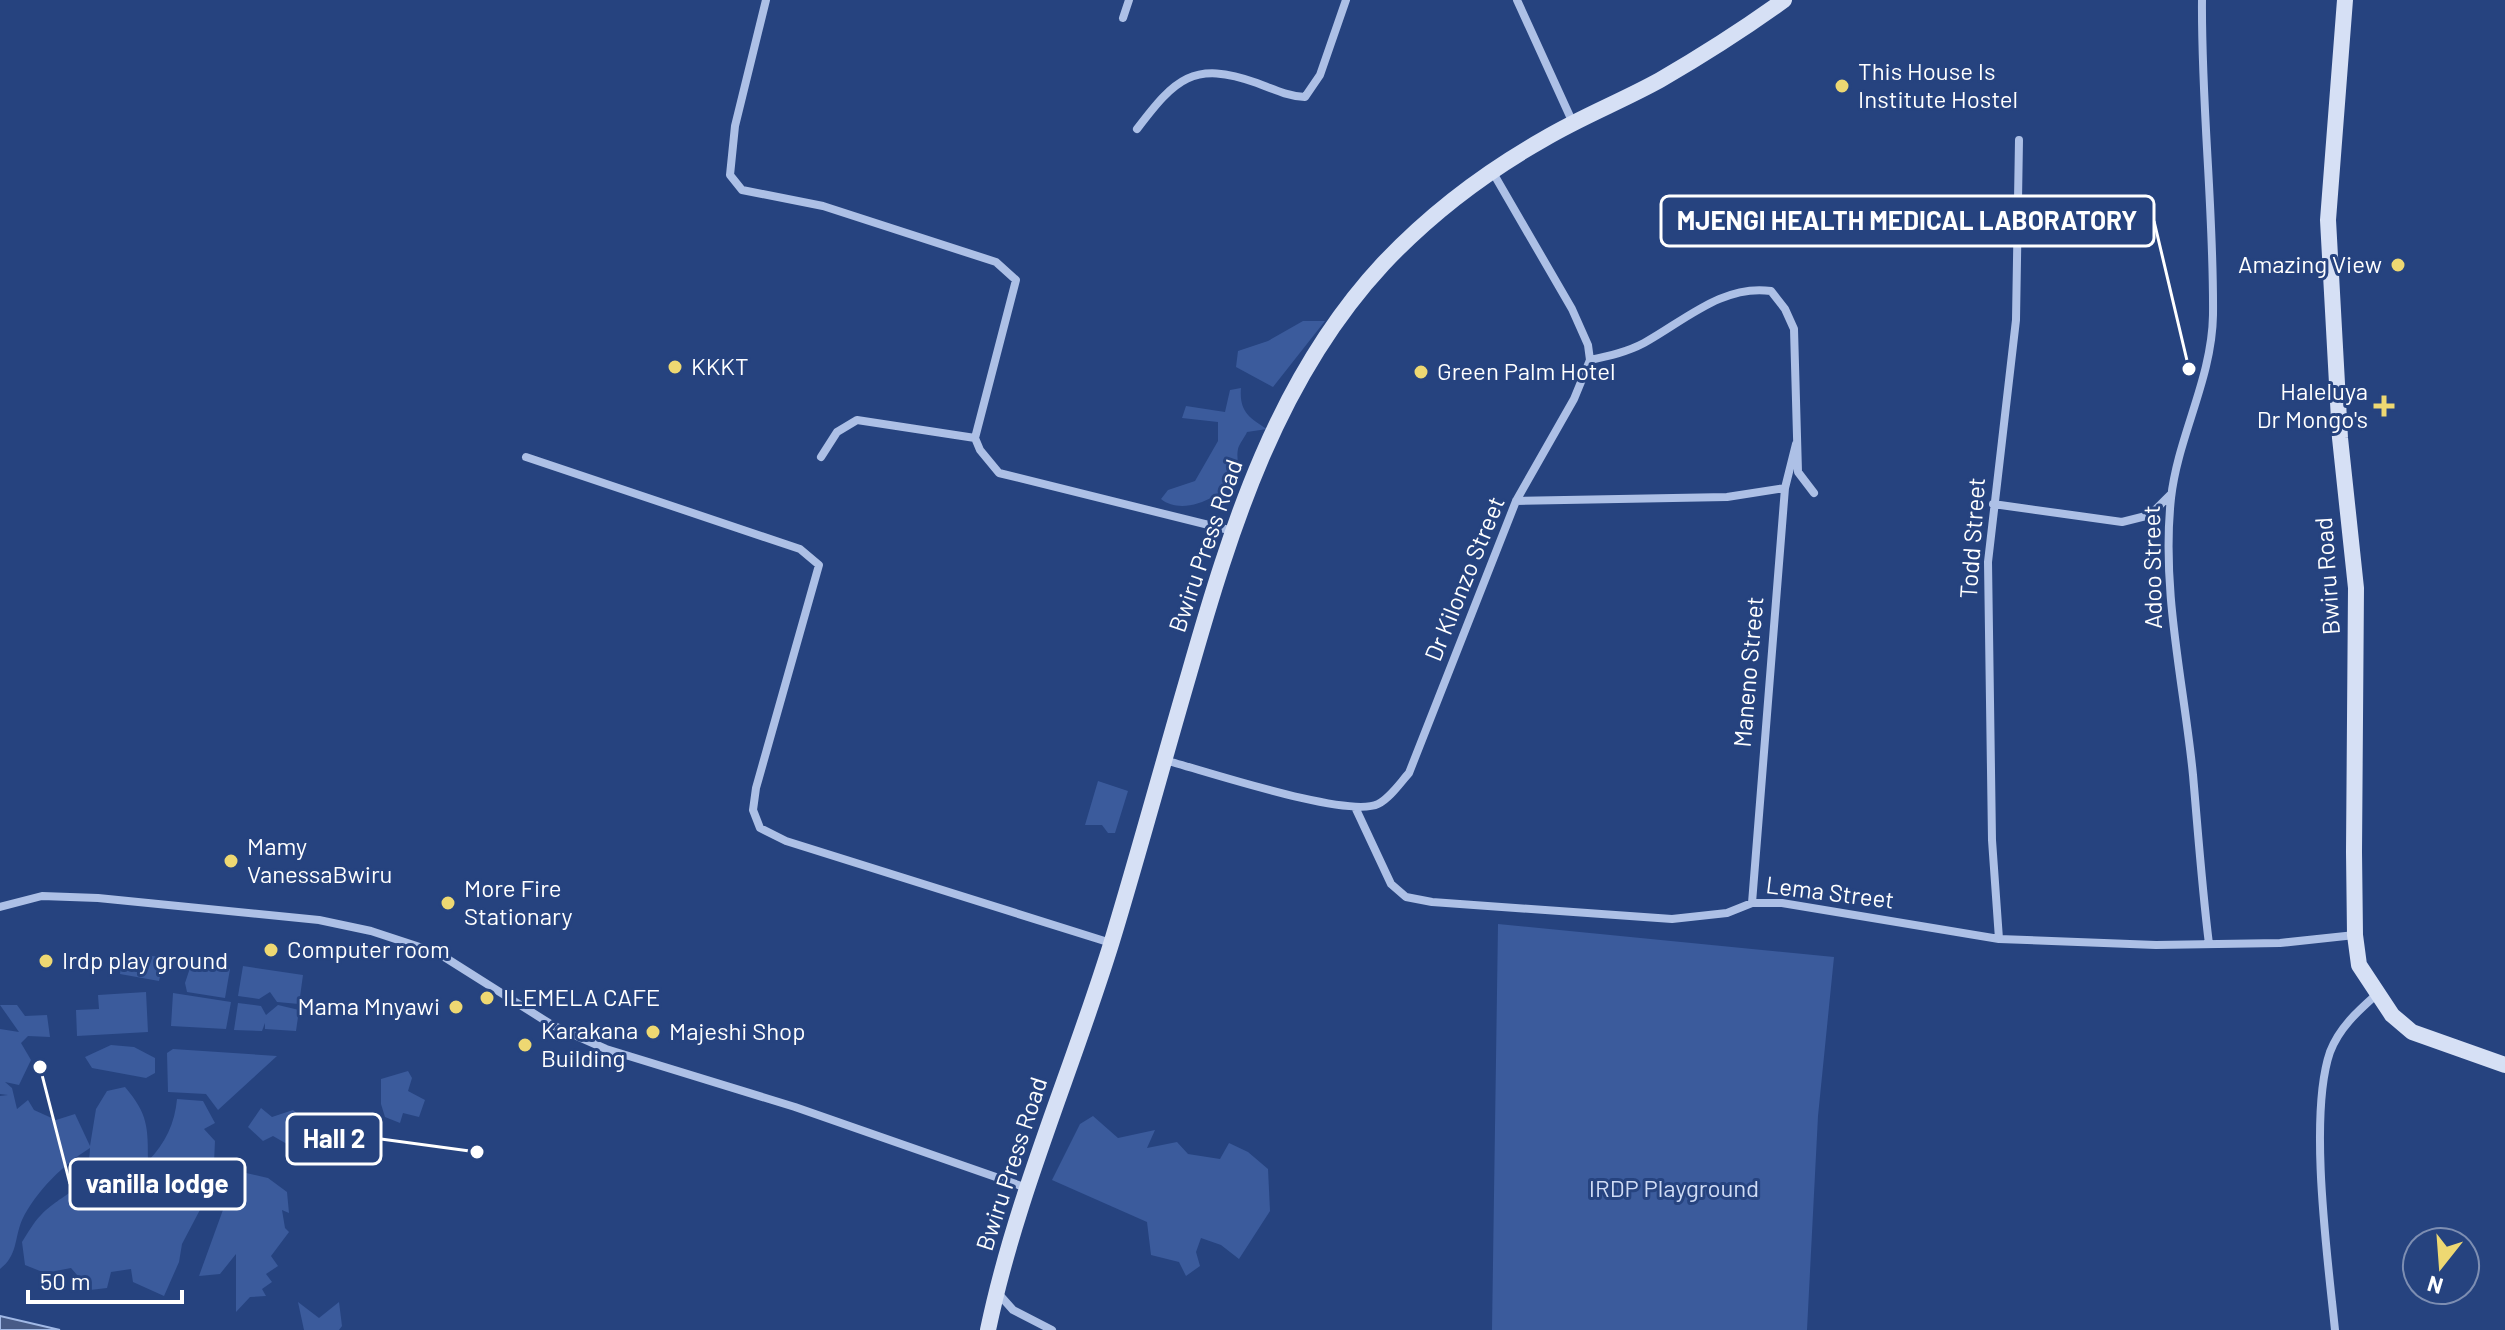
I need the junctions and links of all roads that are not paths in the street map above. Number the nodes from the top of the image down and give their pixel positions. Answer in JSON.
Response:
{"nodes":[{"id":1,"x":766,"y":0,"type":"edge"},
{"id":2,"x":1129,"y":0,"type":"edge"},
{"id":3,"x":1346,"y":0,"type":"edge"},
{"id":4,"x":1517,"y":0,"type":"edge"},
{"id":5,"x":1784,"y":0,"type":"edge"},
{"id":6,"x":2202,"y":0,"type":"edge"},
{"id":7,"x":2345,"y":0,"type":"edge"},
{"id":8,"x":1123,"y":18,"type":"dead end"},
{"id":9,"x":1574,"y":123,"type":"junction"},
{"id":10,"x":1137,"y":129,"type":"dead end"},
{"id":11,"x":2019,"y":140,"type":"dead end"},
{"id":12,"x":1492,"y":171,"type":"junction"},
{"id":13,"x":1590,"y":360,"type":"junction"},
{"id":14,"x":975,"y":438,"type":"junction"},
{"id":15,"x":1796,"y":444,"type":"junction"},
{"id":16,"x":526,"y":457,"type":"dead end"},
{"id":17,"x":821,"y":457,"type":"dead end"},
{"id":18,"x":1785,"y":488,"type":"junction"},
{"id":19,"x":1814,"y":493,"type":"dead end"},
{"id":20,"x":2171,"y":495,"type":"junction"},
{"id":21,"x":1516,"y":501,"type":"junction"},
{"id":22,"x":1993,"y":504,"type":"junction"},
{"id":23,"x":1233,"y":531,"type":"junction"},
{"id":24,"x":1164,"y":760,"type":"junction"},
{"id":25,"x":1355,"y":807,"type":"junction"},
{"id":26,"x":1752,"y":903,"type":"junction"},
{"id":27,"x":0,"y":907,"type":"edge"},
{"id":28,"x":2355,"y":935,"type":"junction"},
{"id":29,"x":1999,"y":939,"type":"junction"},
{"id":30,"x":1111,"y":943,"type":"junction"},
{"id":31,"x":2209,"y":944,"type":"junction"},
{"id":32,"x":2376,"y":995,"type":"junction"},
{"id":33,"x":2505,"y":1065,"type":"edge"},
{"id":34,"x":1027,"y":1188,"type":"junction"},
{"id":35,"x":996,"y":1291,"type":"junction"},
{"id":36,"x":988,"y":1330,"type":"edge"},
{"id":37,"x":1052,"y":1330,"type":"edge"},
{"id":38,"x":2335,"y":1330,"type":"edge"}],
"edges":[{"from":1,"to":14,"type":"street"},
{"from":2,"to":8,"type":"street"},
{"from":3,"to":10,"type":"street"},
{"from":4,"to":9,"type":"street"},
{"from":5,"to":9,"type":"street","name":"Bwiru Press Road"},
{"from":6,"to":20,"type":"street","name":"Adoo Street"},
{"from":7,"to":28,"type":"street","name":"Bwiru Road"},
{"from":9,"to":12,"type":"street","name":"Bwiru Press Road"},
{"from":11,"to":22,"type":"street","name":"Todd Street"},
{"from":12,"to":13,"type":"street"},
{"from":12,"to":23,"type":"street","name":"Bwiru Press Road"},
{"from":13,"to":15,"type":"street"},
{"from":13,"to":21,"type":"street","name":"Dr Kilonzo Street"},
{"from":14,"to":17,"type":"street"},
{"from":14,"to":23,"type":"street"},
{"from":15,"to":18,"type":"street","name":"Maneno Street"},
{"from":15,"to":19,"type":"street"},
{"from":16,"to":30,"type":"street"},
{"from":18,"to":21,"type":"street"},
{"from":18,"to":26,"type":"street","name":"Maneno Street"},
{"from":20,"to":22,"type":"street"},
{"from":20,"to":31,"type":"street","name":"Adoo Street"},
{"from":21,"to":25,"type":"street","name":"Dr Kilonzo Street"},
{"from":22,"to":29,"type":"street","name":"Todd Street"},
{"from":23,"to":24,"type":"street","name":"Bwiru Press Road"},
{"from":24,"to":25,"type":"street"},
{"from":24,"to":30,"type":"street","name":"Bwiru Press Road"},
{"from":25,"to":26,"type":"street","name":"Lema Street"},
{"from":26,"to":29,"type":"street","name":"Lema Street"},
{"from":27,"to":34,"type":"street"},
{"from":28,"to":31,"type":"street","name":"Lema Street"},
{"from":28,"to":32,"type":"street","name":"Bwiru Road"},
{"from":29,"to":31,"type":"street","name":"Lema Street"},
{"from":30,"to":34,"type":"street","name":"Bwiru Press Road"},
{"from":32,"to":33,"type":"street","name":"Bwiru Road"},
{"from":32,"to":38,"type":"street"},
{"from":34,"to":35,"type":"street","name":"Bwiru Press Road"},
{"from":35,"to":36,"type":"street","name":"Bwiru Press Road"},
{"from":35,"to":37,"type":"street"}]}
